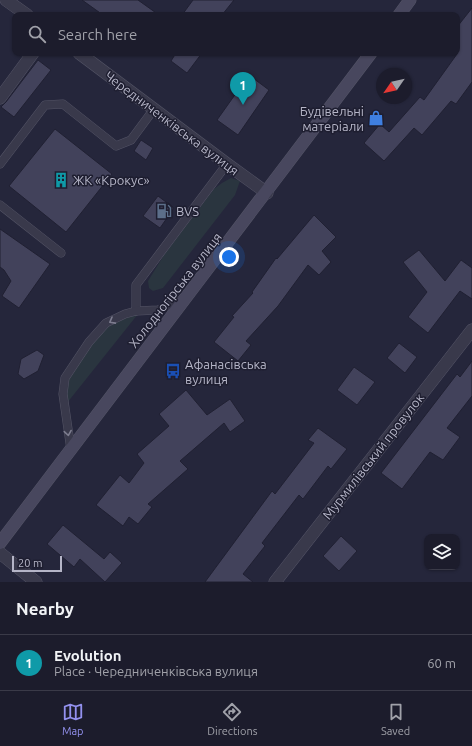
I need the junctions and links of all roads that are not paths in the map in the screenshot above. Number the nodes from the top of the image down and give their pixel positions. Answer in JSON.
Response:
{"nodes":[{"id":1,"x":6,"y":0,"type":"edge"},
{"id":2,"x":410,"y":0,"type":"edge"},
{"id":3,"x":23,"y":12,"type":"edge"},
{"id":4,"x":401,"y":12,"type":"edge"},
{"id":5,"x":31,"y":56,"type":"edge"},
{"id":6,"x":83,"y":56,"type":"edge"},
{"id":7,"x":369,"y":56,"type":"edge"},
{"id":8,"x":0,"y":98,"type":"edge"},
{"id":9,"x":154,"y":109,"type":"junction"},
{"id":10,"x":0,"y":164,"type":"edge"},
{"id":11,"x":227,"y":164,"type":"junction"},
{"id":12,"x":267,"y":192,"type":"junction"},
{"id":13,"x":0,"y":205,"type":"edge"},
{"id":14,"x":61,"y":253,"type":"dead end"},
{"id":15,"x":188,"y":297,"type":"junction"},
{"id":16,"x":136,"y":311,"type":"junction"},
{"id":17,"x":472,"y":330,"type":"edge"},
{"id":18,"x":71,"y":450,"type":"junction"},
{"id":19,"x":0,"y":543,"type":"edge"},
{"id":20,"x":0,"y":553,"type":"edge"},
{"id":21,"x":36,"y":582,"type":"edge"},
{"id":22,"x":274,"y":582,"type":"edge"}],
"edges":[{"from":1,"to":3,"type":"street"},
{"from":2,"to":4,"type":"main road"},
{"from":5,"to":8,"type":"street"},
{"from":6,"to":9,"type":"street","name":"Чередниченківська вулиця"},
{"from":7,"to":12,"type":"main road","name":"Холодногірська вулиця"},
{"from":9,"to":10,"type":"lane"},
{"from":9,"to":11,"type":"street","name":"Чередниченківська вулиця"},
{"from":11,"to":12,"type":"street","name":"Чередниченківська вулиця"},
{"from":11,"to":16,"type":"lane"},
{"from":12,"to":15,"type":"main road","name":"Холодногірська вулиця"},
{"from":13,"to":14,"type":"lane"},
{"from":15,"to":16,"type":"lane"},
{"from":15,"to":18,"type":"main road","name":"Холодногірська вулиця"},
{"from":16,"to":18,"type":"lane","one_way":true},
{"from":17,"to":22,"type":"street","name":"Мурмилівський провулок"},
{"from":18,"to":19,"type":"main road","name":"Холодногірська вулиця"},
{"from":20,"to":21,"type":"street"}]}
